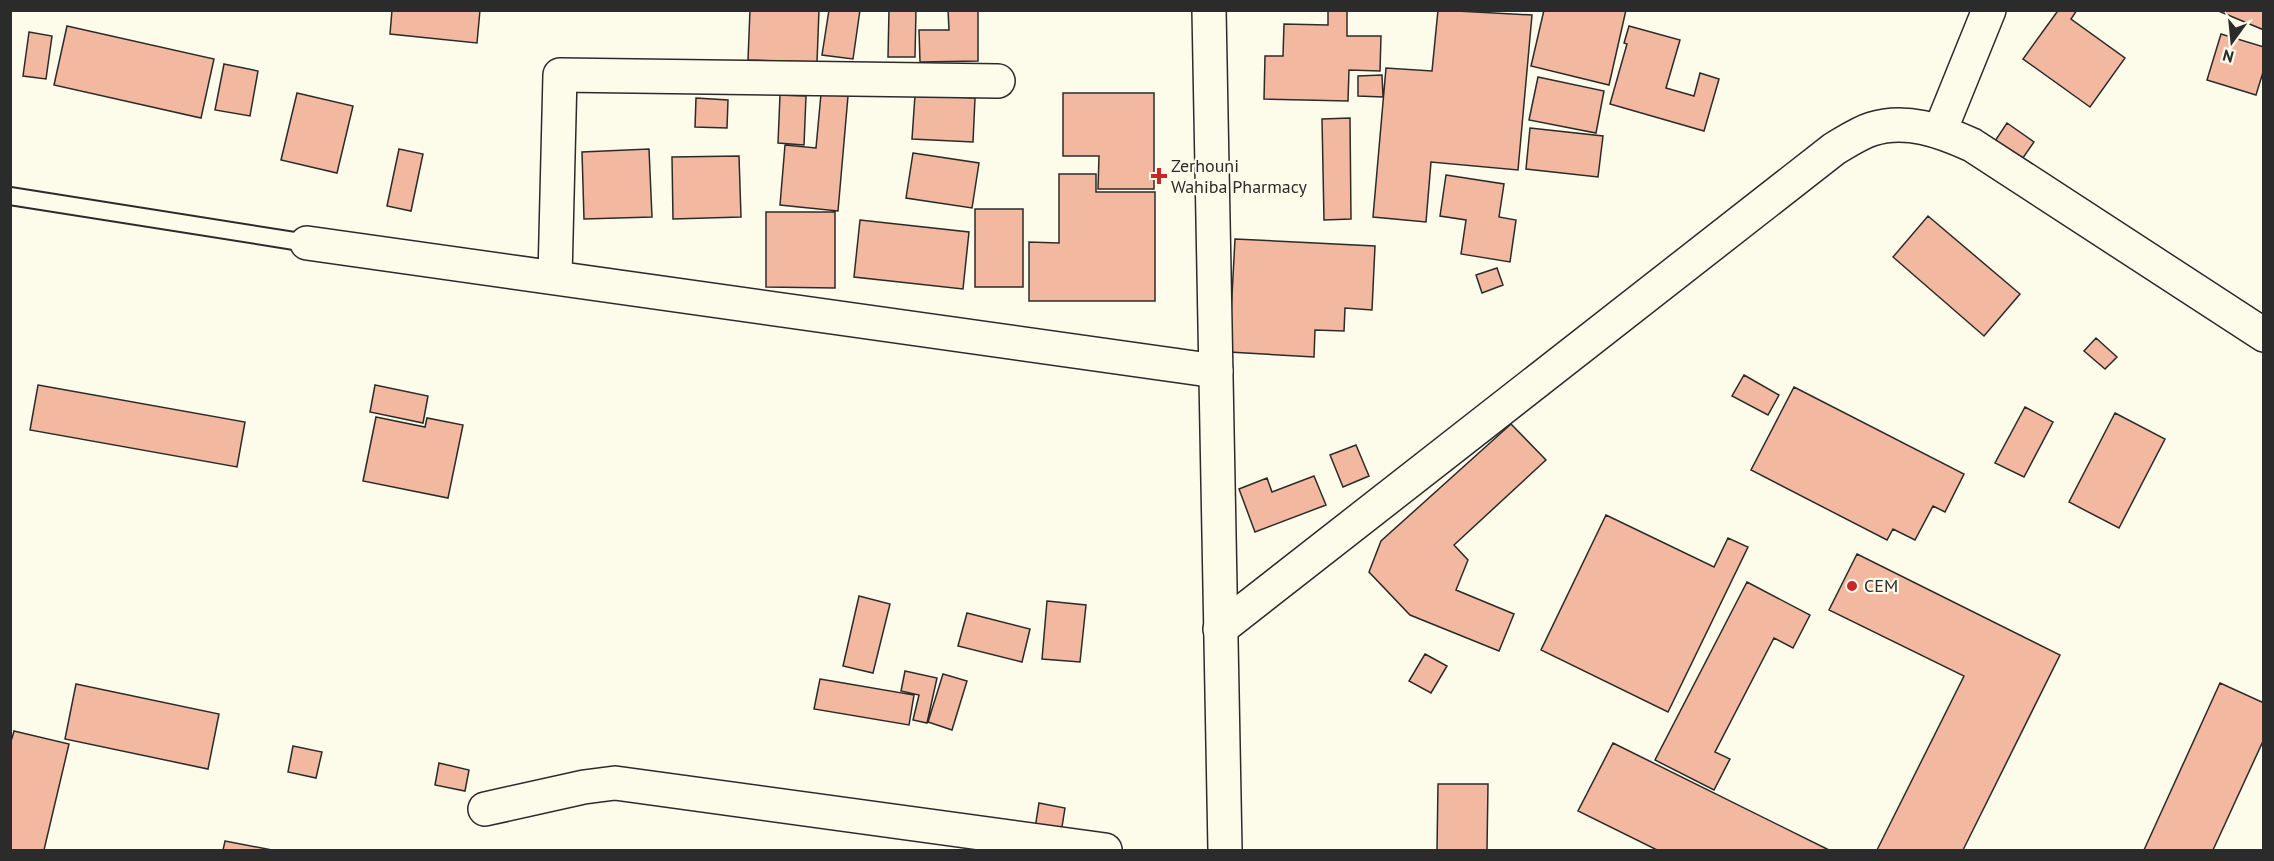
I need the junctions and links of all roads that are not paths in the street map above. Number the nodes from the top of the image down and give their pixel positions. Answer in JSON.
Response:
{"nodes":[{"id":1,"x":1209,"y":10,"type":"edge"},
{"id":2,"x":1989,"y":10,"type":"edge"},
{"id":3,"x":998,"y":81,"type":"dead end"},
{"id":4,"x":1940,"y":131,"type":"junction"},
{"id":5,"x":10,"y":196,"type":"edge"},
{"id":6,"x":307,"y":243,"type":"joint"},
{"id":7,"x":555,"y":277,"type":"junction"},
{"id":8,"x":2264,"y":335,"type":"edge"},
{"id":9,"x":1216,"y":371,"type":"junction"},
{"id":10,"x":1220,"y":629,"type":"junction"},
{"id":11,"x":485,"y":809,"type":"dead end"},
{"id":12,"x":1105,"y":850,"type":"edge"},
{"id":13,"x":1225,"y":850,"type":"edge"}],
"edges":[{"from":1,"to":9,"type":"street"},
{"from":2,"to":4,"type":"street"},
{"from":3,"to":7,"type":"street"},
{"from":4,"to":8,"type":"street"},
{"from":4,"to":10,"type":"street"},
{"from":5,"to":6,"type":"lane"},
{"from":6,"to":7,"type":"street"},
{"from":7,"to":9,"type":"street"},
{"from":9,"to":10,"type":"street"},
{"from":10,"to":13,"type":"street"},
{"from":11,"to":12,"type":"street"}]}
